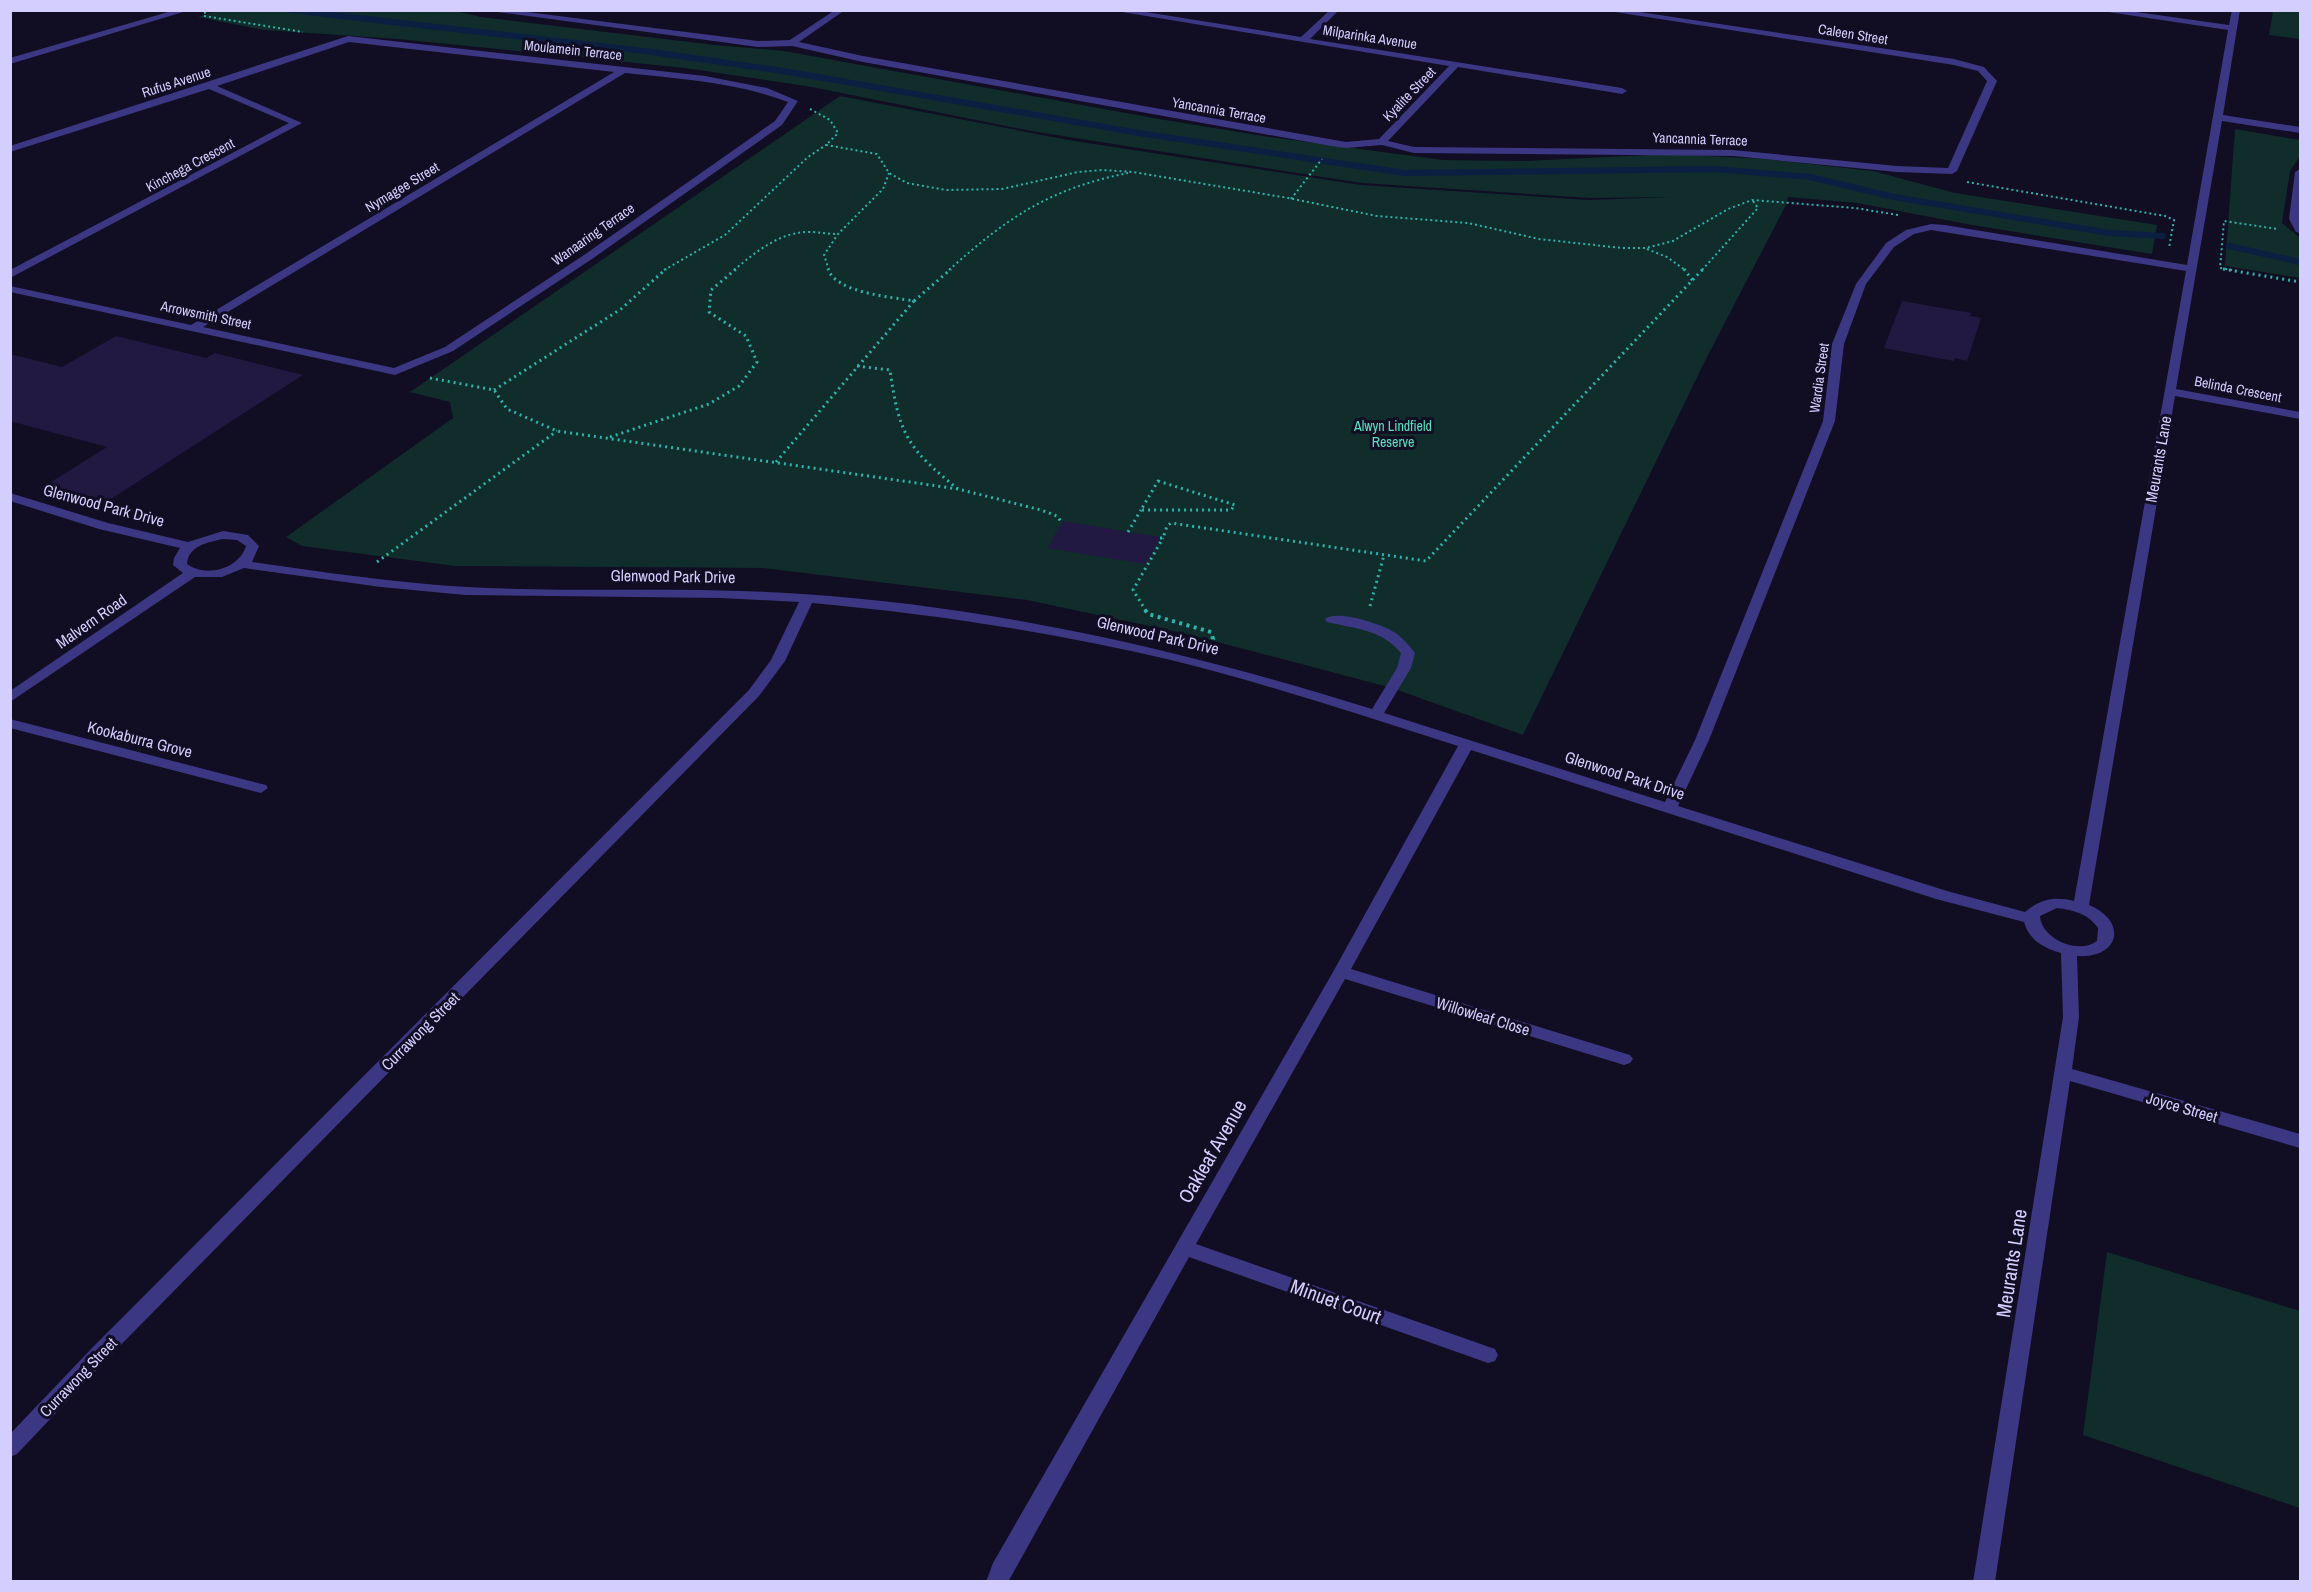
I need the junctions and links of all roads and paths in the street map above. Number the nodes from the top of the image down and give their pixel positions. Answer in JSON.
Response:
{"nodes":[{"id":1,"x":186,"y":10,"type":"edge"},
{"id":2,"x":487,"y":10,"type":"edge"},
{"id":3,"x":841,"y":10,"type":"edge"},
{"id":4,"x":1114,"y":10,"type":"edge"},
{"id":5,"x":1335,"y":10,"type":"edge"},
{"id":6,"x":1606,"y":10,"type":"edge"},
{"id":7,"x":1683,"y":10,"type":"edge"},
{"id":8,"x":2099,"y":10,"type":"edge"},
{"id":9,"x":2236,"y":10,"type":"edge"},
{"id":10,"x":197,"y":15,"type":"dead end"},
{"id":11,"x":1676,"y":21,"type":"junction"},
{"id":12,"x":2233,"y":28,"type":"junction"},
{"id":13,"x":348,"y":39,"type":"junction"},
{"id":14,"x":1303,"y":40,"type":"junction"},
{"id":15,"x":792,"y":43,"type":"junction"},
{"id":16,"x":10,"y":61,"type":"edge"},
{"id":17,"x":1455,"y":65,"type":"junction"},
{"id":18,"x":625,"y":69,"type":"junction"},
{"id":19,"x":209,"y":86,"type":"junction"},
{"id":20,"x":1622,"y":91,"type":"dead end"},
{"id":21,"x":793,"y":101,"type":"junction"},
{"id":22,"x":2217,"y":117,"type":"junction"},
{"id":23,"x":2301,"y":130,"type":"edge"},
{"id":24,"x":1382,"y":142,"type":"junction"},
{"id":25,"x":826,"y":145,"type":"junction"},
{"id":26,"x":10,"y":149,"type":"edge"},
{"id":27,"x":1319,"y":164,"type":"dead end"},
{"id":28,"x":1952,"y":171,"type":"junction"},
{"id":29,"x":1134,"y":172,"type":"junction"},
{"id":30,"x":2301,"y":172,"type":"edge"},
{"id":31,"x":890,"y":173,"type":"junction"},
{"id":32,"x":1291,"y":199,"type":"junction"},
{"id":33,"x":1752,"y":200,"type":"junction"},
{"id":34,"x":1931,"y":227,"type":"junction"},
{"id":35,"x":2281,"y":230,"type":"dead end"},
{"id":36,"x":2301,"y":230,"type":"edge"},
{"id":37,"x":838,"y":234,"type":"junction"},
{"id":38,"x":1646,"y":248,"type":"junction"},
{"id":39,"x":2169,"y":250,"type":"dead end"},
{"id":40,"x":2192,"y":269,"type":"junction"},
{"id":41,"x":10,"y":275,"type":"edge"},
{"id":42,"x":1693,"y":281,"type":"junction"},
{"id":43,"x":2301,"y":282,"type":"edge"},
{"id":44,"x":10,"y":289,"type":"edge"},
{"id":45,"x":914,"y":301,"type":"junction"},
{"id":46,"x":194,"y":328,"type":"junction"},
{"id":47,"x":857,"y":366,"type":"junction"},
{"id":48,"x":395,"y":372,"type":"junction"},
{"id":49,"x":494,"y":390,"type":"junction"},
{"id":50,"x":2169,"y":391,"type":"junction"},
{"id":51,"x":2301,"y":416,"type":"edge"},
{"id":52,"x":557,"y":431,"type":"junction"},
{"id":53,"x":609,"y":437,"type":"junction"},
{"id":54,"x":776,"y":462,"type":"junction"},
{"id":55,"x":958,"y":489,"type":"junction"},
{"id":56,"x":10,"y":497,"type":"edge"},
{"id":57,"x":1141,"y":510,"type":"junction"},
{"id":58,"x":1062,"y":523,"type":"dead end"},
{"id":59,"x":1128,"y":532,"type":"dead end"},
{"id":60,"x":189,"y":546,"type":"junction"},
{"id":61,"x":242,"y":564,"type":"junction"},
{"id":62,"x":374,"y":564,"type":"dead end"},
{"id":63,"x":192,"y":573,"type":"junction"},
{"id":64,"x":807,"y":598,"type":"junction"},
{"id":65,"x":1332,"y":618,"type":"dead end"},
{"id":66,"x":1207,"y":649,"type":"dead end"},
{"id":67,"x":10,"y":698,"type":"edge"},
{"id":68,"x":1376,"y":716,"type":"junction"},
{"id":69,"x":10,"y":723,"type":"edge"},
{"id":70,"x":1467,"y":744,"type":"junction"},
{"id":71,"x":261,"y":788,"type":"dead end"},
{"id":72,"x":1670,"y":808,"type":"junction"},
{"id":73,"x":2081,"y":908,"type":"junction"},
{"id":74,"x":2032,"y":918,"type":"junction"},
{"id":75,"x":2069,"y":951,"type":"junction"},
{"id":76,"x":1341,"y":972,"type":"junction"},
{"id":77,"x":1624,"y":1059,"type":"dead end"},
{"id":78,"x":2063,"y":1073,"type":"junction"},
{"id":79,"x":2301,"y":1141,"type":"edge"},
{"id":80,"x":1183,"y":1246,"type":"junction"},
{"id":81,"x":1488,"y":1354,"type":"dead end"},
{"id":82,"x":10,"y":1448,"type":"edge"},
{"id":83,"x":997,"y":1581,"type":"edge"},
{"id":84,"x":1984,"y":1581,"type":"edge"}],
"edges":[{"from":1,"to":16,"type":"street"},
{"from":2,"to":15,"type":"street","name":"Yancannia Terrace"},
{"from":3,"to":15,"type":"street"},
{"from":4,"to":14,"type":"street","name":"Milparinka Avenue"},
{"from":5,"to":14,"type":"street"},
{"from":6,"to":11,"type":"street","name":"Caleen Street"},
{"from":7,"to":11,"type":"street"},
{"from":8,"to":12,"type":"street"},
{"from":9,"to":12,"type":"street","name":"Meurants Lane"},
{"from":10,"to":13,"type":"path"},
{"from":11,"to":28,"type":"street","name":"Caleen Street"},
{"from":12,"to":22,"type":"street","name":"Meurants Lane"},
{"from":13,"to":18,"type":"street","name":"Moulamein Terrace"},
{"from":13,"to":19,"type":"street","name":"Rufus Avenue"},
{"from":14,"to":17,"type":"street","name":"Milparinka Avenue"},
{"from":15,"to":24,"type":"street","name":"Yancannia Terrace"},
{"from":17,"to":20,"type":"street","name":"Milparinka Avenue"},
{"from":17,"to":24,"type":"street","name":"Kyalite Street"},
{"from":18,"to":21,"type":"street","name":"Moulamein Terrace"},
{"from":18,"to":46,"type":"street","name":"Nymagee Street"},
{"from":19,"to":26,"type":"street","name":"Rufus Avenue"},
{"from":19,"to":41,"type":"street","name":"Kinchega Crescent"},
{"from":21,"to":25,"type":"path"},
{"from":21,"to":48,"type":"street","name":"Wanaaring Terrace"},
{"from":22,"to":23,"type":"street"},
{"from":22,"to":40,"type":"street","name":"Meurants Lane"},
{"from":24,"to":28,"type":"street","name":"Yancannia Terrace"},
{"from":25,"to":31,"type":"path"},
{"from":25,"to":49,"type":"path"},
{"from":27,"to":32,"type":"path"},
{"from":28,"to":39,"type":"path"},
{"from":29,"to":31,"type":"path"},
{"from":29,"to":32,"type":"path"},
{"from":29,"to":45,"type":"path"},
{"from":30,"to":36,"type":"street"},
{"from":31,"to":37,"type":"path"},
{"from":32,"to":38,"type":"path"},
{"from":33,"to":34,"type":"path"},
{"from":33,"to":38,"type":"path"},
{"from":33,"to":42,"type":"path"},
{"from":34,"to":40,"type":"street","name":"Wardia Street"},
{"from":34,"to":72,"type":"street","name":"Wardia Street"},
{"from":35,"to":43,"type":"path"},
{"from":37,"to":45,"type":"path"},
{"from":37,"to":53,"type":"path"},
{"from":38,"to":42,"type":"path"},
{"from":40,"to":50,"type":"street","name":"Meurants Lane"},
{"from":42,"to":66,"type":"path"},
{"from":44,"to":46,"type":"street","name":"Arrowsmith Street"},
{"from":45,"to":47,"type":"path"},
{"from":46,"to":48,"type":"street","name":"Arrowsmith Street"},
{"from":47,"to":54,"type":"path"},
{"from":47,"to":55,"type":"path"},
{"from":48,"to":49,"type":"path"},
{"from":49,"to":52,"type":"path"},
{"from":50,"to":51,"type":"street","name":"Belinda Crescent"},
{"from":50,"to":73,"type":"street","name":"Meurants Lane"},
{"from":52,"to":53,"type":"path"},
{"from":52,"to":62,"type":"path"},
{"from":53,"to":54,"type":"path"},
{"from":54,"to":55,"type":"path"},
{"from":55,"to":58,"type":"path"},
{"from":56,"to":60,"type":"street","name":"Glenwood Park Drive"},
{"from":57,"to":57,"type":"path"},
{"from":57,"to":59,"type":"path"},
{"from":60,"to":61,"type":"street"},
{"from":60,"to":63,"type":"street"},
{"from":61,"to":63,"type":"street"},
{"from":61,"to":64,"type":"street","name":"Glenwood Park Drive"},
{"from":63,"to":67,"type":"street","name":"Malvern Road"},
{"from":64,"to":68,"type":"street","name":"Glenwood Park Drive"},
{"from":64,"to":82,"type":"street","name":"Currawong Street"},
{"from":65,"to":68,"type":"street"},
{"from":68,"to":70,"type":"street","name":"Glenwood Park Drive"},
{"from":69,"to":71,"type":"street","name":"Kookaburra Grove"},
{"from":70,"to":72,"type":"street","name":"Glenwood Park Drive"},
{"from":70,"to":76,"type":"street","name":"Oakleaf Avenue"},
{"from":72,"to":74,"type":"street","name":"Glenwood Park Drive"},
{"from":73,"to":74,"type":"street"},
{"from":73,"to":75,"type":"street"},
{"from":74,"to":75,"type":"street"},
{"from":75,"to":78,"type":"street","name":"Meurants Lane"},
{"from":76,"to":77,"type":"street","name":"Willowleaf Close"},
{"from":76,"to":80,"type":"street","name":"Oakleaf Avenue"},
{"from":78,"to":79,"type":"street","name":"Joyce Street"},
{"from":78,"to":84,"type":"street","name":"Meurants Lane"},
{"from":80,"to":81,"type":"street","name":"Minuet Court"},
{"from":80,"to":83,"type":"street","name":"Oakleaf Avenue"}]}
